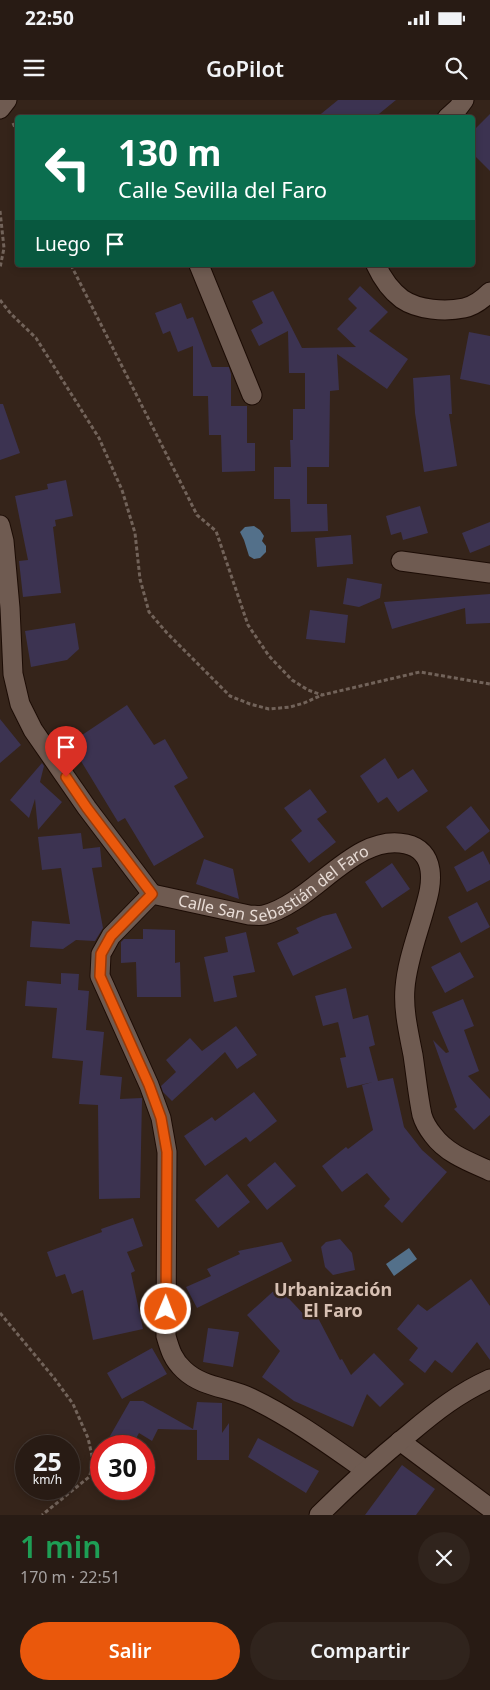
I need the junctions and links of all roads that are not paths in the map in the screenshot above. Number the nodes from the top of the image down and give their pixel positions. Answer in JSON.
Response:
{"nodes":[{"id":1,"x":7,"y":100,"type":"edge"},
{"id":2,"x":464,"y":100,"type":"edge"},
{"id":3,"x":0,"y":109,"type":"edge"},
{"id":4,"x":450,"y":115,"type":"edge"},
{"id":5,"x":205,"y":267,"type":"edge"},
{"id":6,"x":377,"y":267,"type":"edge"},
{"id":7,"x":490,"y":292,"type":"edge"},
{"id":8,"x":252,"y":395,"type":"dead end"},
{"id":9,"x":0,"y":525,"type":"edge"},
{"id":10,"x":401,"y":562,"type":"dead end"},
{"id":11,"x":490,"y":573,"type":"edge"},
{"id":12,"x":152,"y":894,"type":"junction"},
{"id":13,"x":490,"y":1171,"type":"edge"},
{"id":14,"x":490,"y":1379,"type":"edge"},
{"id":15,"x":400,"y":1441,"type":"junction"},
{"id":16,"x":365,"y":1470,"type":"junction"},
{"id":17,"x":490,"y":1508,"type":"edge"},
{"id":18,"x":319,"y":1515,"type":"edge"}],
"edges":[{"from":1,"to":3,"type":"street"},
{"from":2,"to":4,"type":"street"},
{"from":5,"to":8,"type":"street"},
{"from":6,"to":7,"type":"street"},
{"from":9,"to":12,"type":"street"},
{"from":10,"to":11,"type":"street"},
{"from":12,"to":13,"type":"street","name":"Calle San Sebastián del Faro"},
{"from":12,"to":16,"type":"street","name":"Calle San Sebastián del Faro"},
{"from":14,"to":15,"type":"street"},
{"from":15,"to":16,"type":"street"},
{"from":15,"to":17,"type":"street"},
{"from":16,"to":18,"type":"street"}]}
